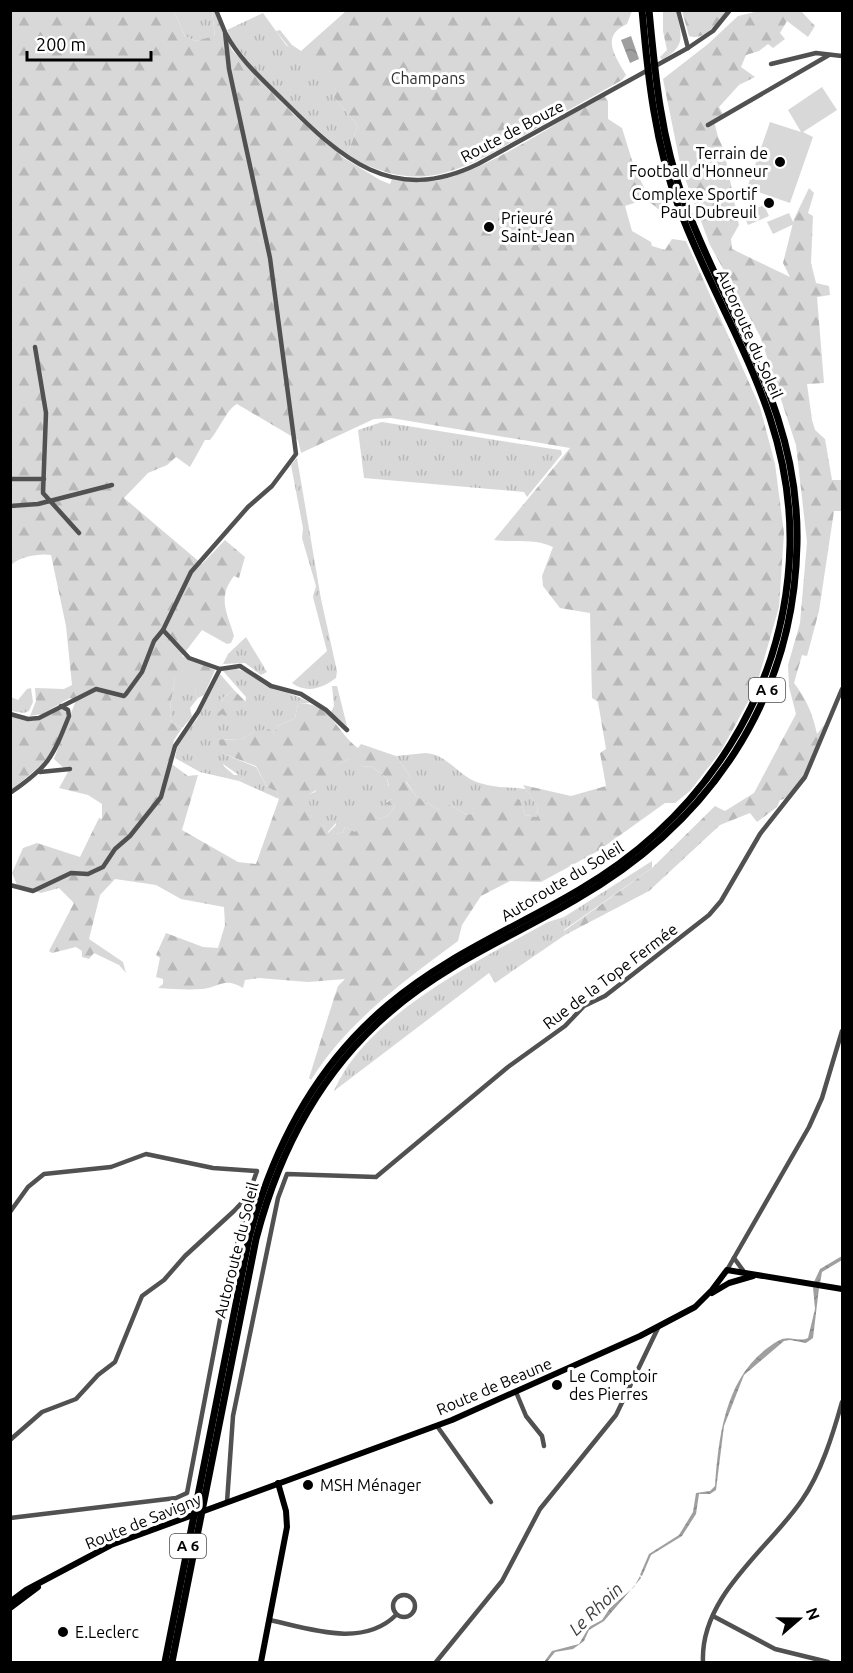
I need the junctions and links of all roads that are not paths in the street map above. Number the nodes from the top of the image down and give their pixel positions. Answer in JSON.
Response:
{"nodes":[{"id":1,"x":216,"y":10,"type":"edge"},
{"id":2,"x":642,"y":10,"type":"edge"},
{"id":3,"x":649,"y":10,"type":"edge"},
{"id":4,"x":678,"y":10,"type":"edge"},
{"id":5,"x":730,"y":10,"type":"edge"},
{"id":6,"x":225,"y":32,"type":"junction"},
{"id":7,"x":688,"y":48,"type":"junction"},
{"id":8,"x":829,"y":55,"type":"junction"},
{"id":9,"x":843,"y":56,"type":"edge"},
{"id":10,"x":651,"y":63,"type":"junction"},
{"id":11,"x":771,"y":64,"type":"dead end"},
{"id":12,"x":652,"y":74,"type":"junction"},
{"id":13,"x":708,"y":125,"type":"dead end"},
{"id":14,"x":35,"y":347,"type":"dead end"},
{"id":15,"x":10,"y":479,"type":"edge"},
{"id":16,"x":44,"y":479,"type":"junction"},
{"id":17,"x":112,"y":485,"type":"dead end"},
{"id":18,"x":50,"y":502,"type":"junction"},
{"id":19,"x":10,"y":506,"type":"edge"},
{"id":20,"x":79,"y":533,"type":"dead end"},
{"id":21,"x":163,"y":630,"type":"junction"},
{"id":22,"x":220,"y":669,"type":"junction"},
{"id":23,"x":843,"y":689,"type":"edge"},
{"id":24,"x":73,"y":699,"type":"junction"},
{"id":25,"x":61,"y":706,"type":"junction"},
{"id":26,"x":10,"y":714,"type":"edge"},
{"id":27,"x":69,"y":716,"type":"junction"},
{"id":28,"x":347,"y":730,"type":"dead end"},
{"id":29,"x":70,"y":769,"type":"dead end"},
{"id":30,"x":40,"y":772,"type":"junction"},
{"id":31,"x":10,"y":793,"type":"edge"},
{"id":32,"x":10,"y":885,"type":"edge"},
{"id":33,"x":843,"y":1031,"type":"edge"},
{"id":34,"x":248,"y":1196,"type":"junction"},
{"id":35,"x":10,"y":1212,"type":"edge"},
{"id":36,"x":734,"y":1258,"type":"junction"},
{"id":37,"x":726,"y":1271,"type":"junction"},
{"id":38,"x":745,"y":1273,"type":"junction"},
{"id":39,"x":753,"y":1276,"type":"junction"},
{"id":40,"x":736,"y":1281,"type":"junction"},
{"id":41,"x":843,"y":1289,"type":"edge"},
{"id":42,"x":708,"y":1294,"type":"junction"},
{"id":43,"x":658,"y":1328,"type":"junction"},
{"id":44,"x":516,"y":1392,"type":"junction"},
{"id":45,"x":843,"y":1402,"type":"edge"},
{"id":46,"x":437,"y":1426,"type":"junction"},
{"id":47,"x":10,"y":1440,"type":"edge"},
{"id":48,"x":544,"y":1446,"type":"dead end"},
{"id":49,"x":278,"y":1483,"type":"junction"},
{"id":50,"x":252,"y":1492,"type":"joint"},
{"id":51,"x":227,"y":1502,"type":"junction"},
{"id":52,"x":491,"y":1502,"type":"dead end"},
{"id":53,"x":10,"y":1518,"type":"edge"},
{"id":54,"x":20,"y":1594,"type":"junction"},
{"id":55,"x":10,"y":1602,"type":"edge"},
{"id":56,"x":10,"y":1608,"type":"edge"},
{"id":57,"x":396,"y":1615,"type":"junction"},
{"id":58,"x":714,"y":1616,"type":"junction"},
{"id":59,"x":270,"y":1620,"type":"junction"},
{"id":60,"x":165,"y":1662,"type":"edge"},
{"id":61,"x":172,"y":1662,"type":"edge"},
{"id":62,"x":261,"y":1662,"type":"edge"},
{"id":63,"x":436,"y":1662,"type":"edge"},
{"id":64,"x":703,"y":1662,"type":"edge"},
{"id":65,"x":828,"y":1662,"type":"edge"}],
"edges":[{"from":1,"to":6,"type":"street"},
{"from":2,"to":10,"type":"highway","name":"Autoroute du Soleil","number":"A 6"},
{"from":3,"to":10,"type":"highway","name":"Autoroute du Soleil","number":"A 6"},
{"from":4,"to":7,"type":"street"},
{"from":5,"to":7,"type":"street","name":"Route de Bouze"},
{"from":6,"to":7,"type":"street","name":"Route de Bouze"},
{"from":6,"to":21,"type":"street"},
{"from":8,"to":9,"type":"street"},
{"from":8,"to":11,"type":"street"},
{"from":8,"to":13,"type":"street"},
{"from":10,"to":12,"type":"highway","name":"Autoroute du Soleil","number":"A 6"},
{"from":12,"to":60,"type":"highway","name":"Autoroute du Soleil","number":"A 6"},
{"from":12,"to":61,"type":"highway","name":"Autoroute du Soleil","number":"A 6"},
{"from":14,"to":16,"type":"street"},
{"from":15,"to":16,"type":"street"},
{"from":16,"to":18,"type":"street"},
{"from":17,"to":18,"type":"street"},
{"from":18,"to":19,"type":"street"},
{"from":18,"to":20,"type":"street"},
{"from":21,"to":22,"type":"street"},
{"from":21,"to":24,"type":"street"},
{"from":22,"to":28,"type":"street"},
{"from":22,"to":32,"type":"street"},
{"from":23,"to":51,"type":"street","name":"Rue de la Tope Fermée"},
{"from":24,"to":25,"type":"street"},
{"from":24,"to":27,"type":"street"},
{"from":25,"to":26,"type":"street"},
{"from":25,"to":27,"type":"street"},
{"from":27,"to":30,"type":"street"},
{"from":29,"to":30,"type":"street"},
{"from":30,"to":31,"type":"street"},
{"from":33,"to":36,"type":"street"},
{"from":34,"to":35,"type":"street"},
{"from":34,"to":47,"type":"street"},
{"from":34,"to":53,"type":"street"},
{"from":36,"to":37,"type":"street"},
{"from":36,"to":38,"type":"street"},
{"from":37,"to":38,"type":"main road"},
{"from":37,"to":40,"type":"main road"},
{"from":37,"to":42,"type":"main road","name":"Route de Beaune"},
{"from":38,"to":39,"type":"main road"},
{"from":39,"to":40,"type":"main road"},
{"from":39,"to":41,"type":"main road"},
{"from":40,"to":42,"type":"main road"},
{"from":42,"to":43,"type":"main road","name":"Route de Beaune"},
{"from":43,"to":44,"type":"main road","name":"Route de Beaune"},
{"from":43,"to":63,"type":"street"},
{"from":44,"to":46,"type":"main road","name":"Route de Beaune"},
{"from":44,"to":48,"type":"street"},
{"from":45,"to":58,"type":"street"},
{"from":46,"to":49,"type":"main road","name":"Route de Beaune"},
{"from":46,"to":52,"type":"street"},
{"from":49,"to":50,"type":"main road","name":"Route de Beaune"},
{"from":49,"to":59,"type":"main road"},
{"from":50,"to":51,"type":"main road","name":"Route de Savigny"},
{"from":51,"to":54,"type":"main road","name":"Route de Savigny"},
{"from":54,"to":55,"type":"main road","name":"Route de Savigny"},
{"from":54,"to":56,"type":"main road","name":"Route de Savigny"},
{"from":57,"to":57,"type":"street"},
{"from":57,"to":59,"type":"street"},
{"from":58,"to":64,"type":"street"},
{"from":58,"to":65,"type":"street"},
{"from":59,"to":62,"type":"main road"}]}
